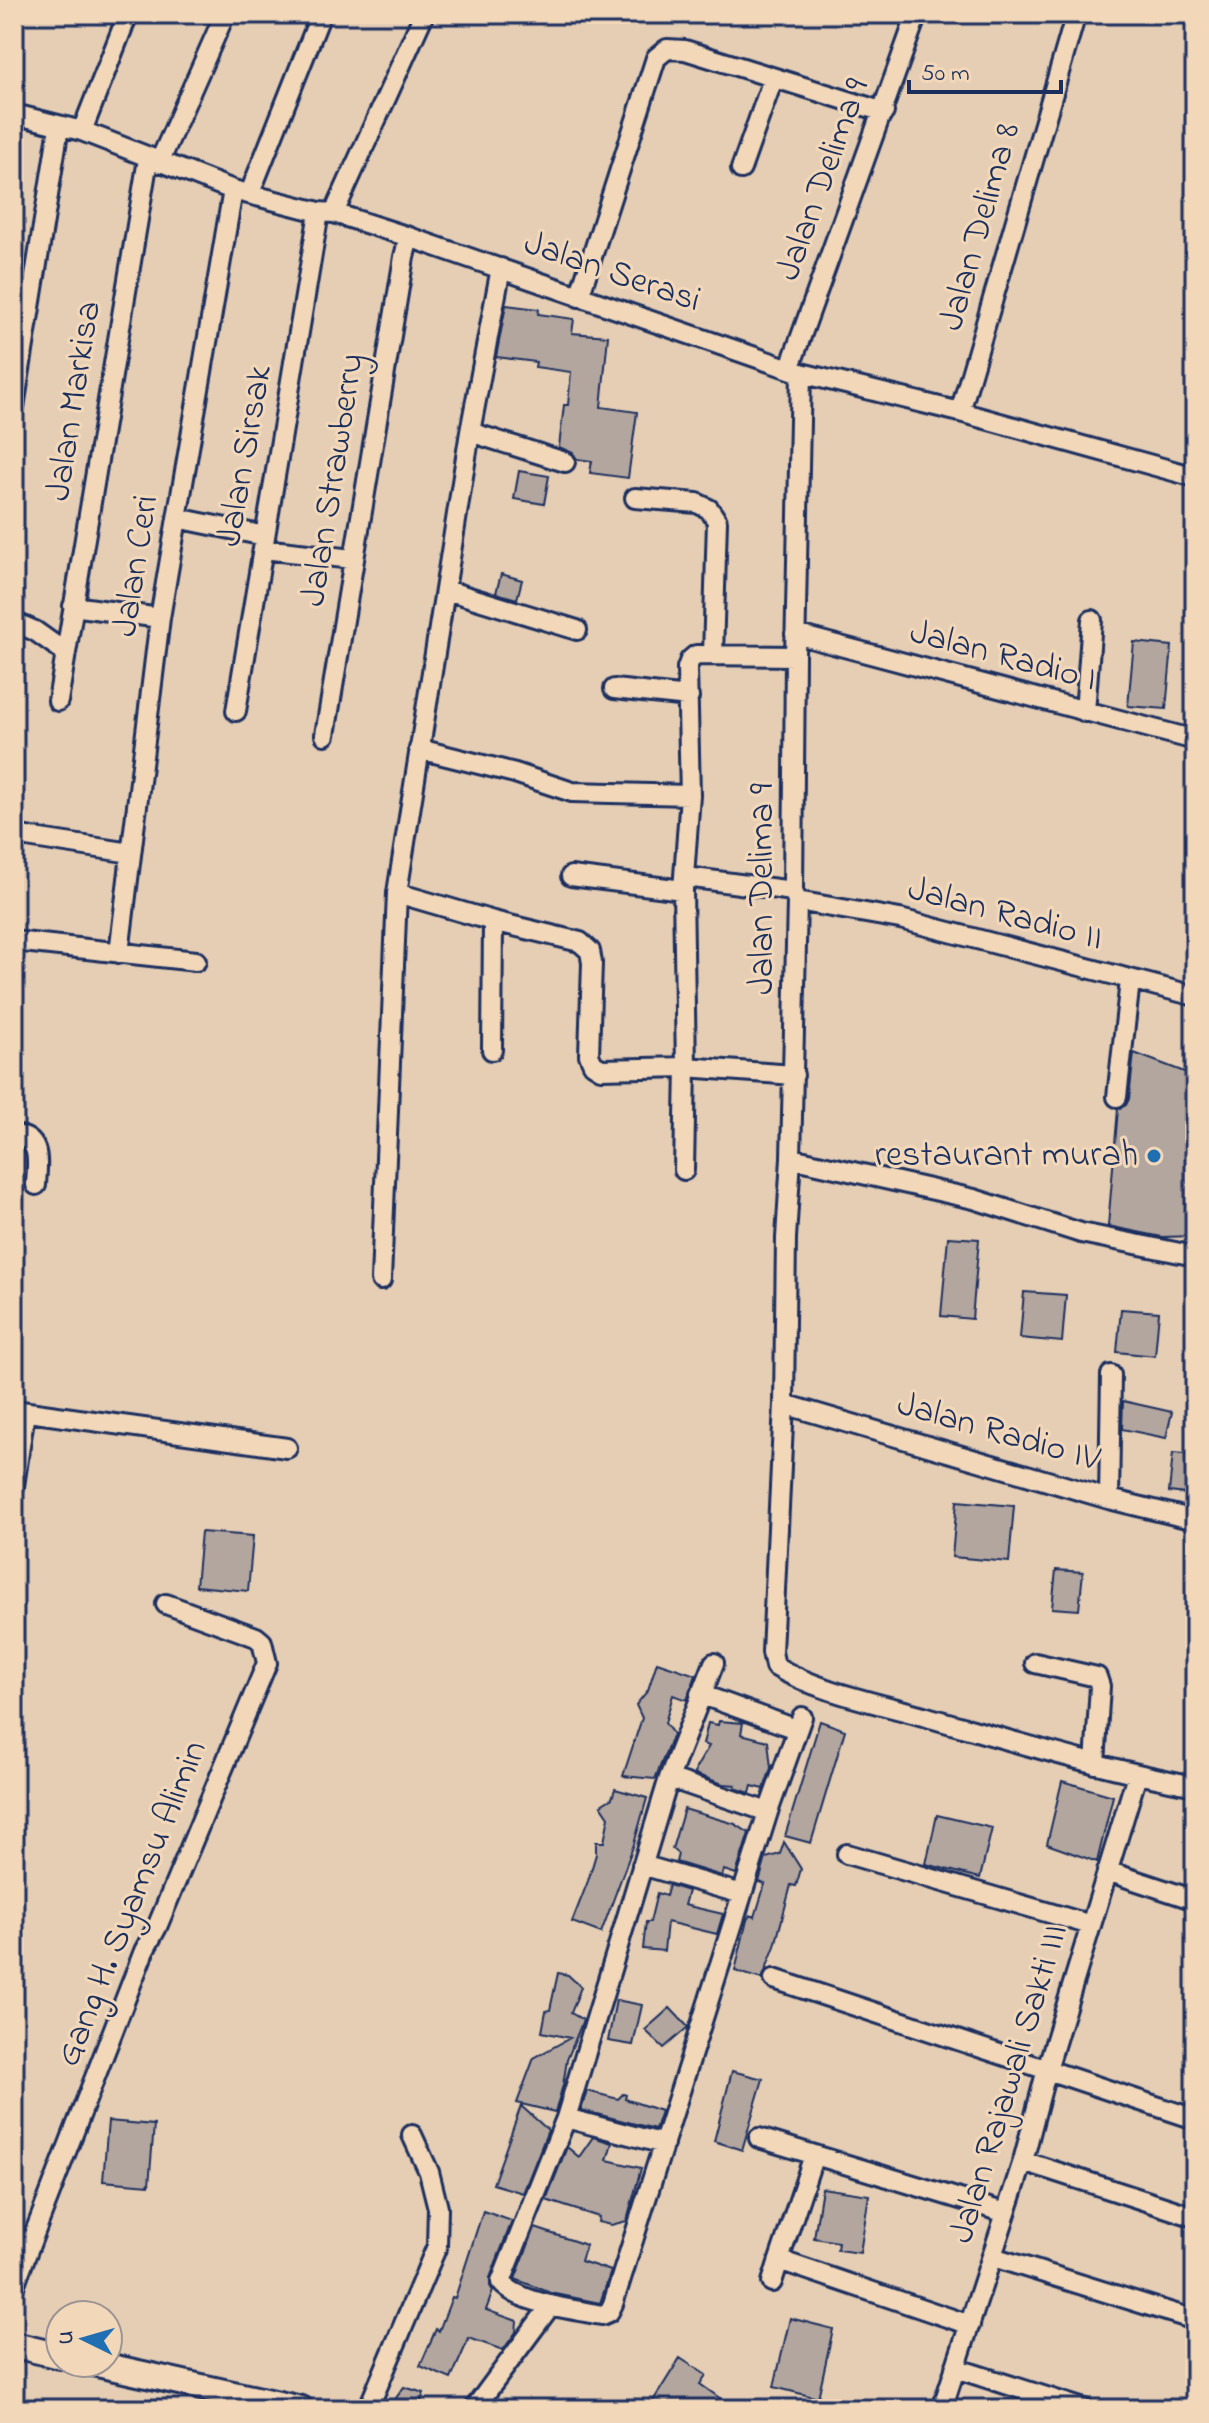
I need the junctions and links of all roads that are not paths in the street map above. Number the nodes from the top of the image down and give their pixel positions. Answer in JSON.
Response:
{"nodes":[{"id":1,"x":128,"y":14,"type":"edge"},
{"id":2,"x":225,"y":14,"type":"edge"},
{"id":3,"x":321,"y":14,"type":"edge"},
{"id":4,"x":424,"y":14,"type":"edge"},
{"id":5,"x":917,"y":14,"type":"edge"},
{"id":6,"x":1076,"y":14,"type":"edge"},
{"id":7,"x":773,"y":79,"type":"junction"},
{"id":8,"x":884,"y":112,"type":"junction"},
{"id":9,"x":14,"y":114,"type":"edge"},
{"id":10,"x":59,"y":127,"type":"junction"},
{"id":11,"x":82,"y":131,"type":"junction"},
{"id":12,"x":154,"y":161,"type":"junction"},
{"id":13,"x":741,"y":169,"type":"dead end"},
{"id":14,"x":242,"y":192,"type":"junction"},
{"id":15,"x":327,"y":212,"type":"junction"},
{"id":16,"x":409,"y":237,"type":"junction"},
{"id":17,"x":501,"y":268,"type":"junction"},
{"id":18,"x":579,"y":297,"type":"junction"},
{"id":19,"x":796,"y":370,"type":"junction"},
{"id":20,"x":14,"y":407,"type":"edge"},
{"id":21,"x":960,"y":412,"type":"junction"},
{"id":22,"x":470,"y":432,"type":"junction"},
{"id":23,"x":565,"y":462,"type":"dead end"},
{"id":24,"x":1195,"y":477,"type":"edge"},
{"id":25,"x":635,"y":498,"type":"dead end"},
{"id":26,"x":177,"y":518,"type":"junction"},
{"id":27,"x":264,"y":542,"type":"junction"},
{"id":28,"x":353,"y":559,"type":"junction"},
{"id":29,"x":446,"y":590,"type":"junction"},
{"id":30,"x":73,"y":606,"type":"junction"},
{"id":31,"x":160,"y":618,"type":"junction"},
{"id":32,"x":1092,"y":620,"type":"dead end"},
{"id":33,"x":14,"y":622,"type":"edge"},
{"id":34,"x":577,"y":630,"type":"dead end"},
{"id":35,"x":795,"y":634,"type":"junction"},
{"id":36,"x":66,"y":653,"type":"junction"},
{"id":37,"x":713,"y":655,"type":"junction"},
{"id":38,"x":795,"y":656,"type":"junction"},
{"id":39,"x":614,"y":689,"type":"dead end"},
{"id":40,"x":689,"y":697,"type":"junction"},
{"id":41,"x":58,"y":701,"type":"dead end"},
{"id":42,"x":236,"y":711,"type":"dead end"},
{"id":43,"x":1085,"y":712,"type":"junction"},
{"id":44,"x":325,"y":735,"type":"dead end"},
{"id":45,"x":1195,"y":740,"type":"edge"},
{"id":46,"x":419,"y":749,"type":"junction"},
{"id":47,"x":690,"y":795,"type":"junction"},
{"id":48,"x":14,"y":835,"type":"edge"},
{"id":49,"x":131,"y":853,"type":"junction"},
{"id":50,"x":571,"y":876,"type":"dead end"},
{"id":51,"x":685,"y":883,"type":"junction"},
{"id":52,"x":397,"y":893,"type":"junction"},
{"id":53,"x":795,"y":896,"type":"junction"},
{"id":54,"x":493,"y":921,"type":"junction"},
{"id":55,"x":14,"y":941,"type":"edge"},
{"id":56,"x":119,"y":953,"type":"junction"},
{"id":57,"x":196,"y":961,"type":"dead end"},
{"id":58,"x":1130,"y":981,"type":"junction"},
{"id":59,"x":1195,"y":996,"type":"edge"},
{"id":60,"x":492,"y":1050,"type":"dead end"},
{"id":61,"x":686,"y":1067,"type":"junction"},
{"id":62,"x":794,"y":1075,"type":"junction"},
{"id":63,"x":1117,"y":1097,"type":"dead end"},
{"id":64,"x":14,"y":1135,"type":"edge"},
{"id":65,"x":791,"y":1158,"type":"junction"},
{"id":66,"x":684,"y":1170,"type":"dead end"},
{"id":67,"x":36,"y":1185,"type":"dead end"},
{"id":68,"x":1195,"y":1256,"type":"edge"},
{"id":69,"x":381,"y":1280,"type":"dead end"},
{"id":70,"x":1111,"y":1375,"type":"dead end"},
{"id":71,"x":784,"y":1404,"type":"junction"},
{"id":72,"x":19,"y":1411,"type":"edge"},
{"id":73,"x":287,"y":1448,"type":"dead end"},
{"id":74,"x":14,"y":1486,"type":"edge"},
{"id":75,"x":1109,"y":1499,"type":"junction"},
{"id":76,"x":1195,"y":1520,"type":"edge"},
{"id":77,"x":166,"y":1604,"type":"dead end"},
{"id":78,"x":714,"y":1663,"type":"dead end"},
{"id":79,"x":1035,"y":1663,"type":"dead end"},
{"id":80,"x":700,"y":1694,"type":"junction"},
{"id":81,"x":1095,"y":1764,"type":"junction"},
{"id":82,"x":1137,"y":1775,"type":"junction"},
{"id":83,"x":669,"y":1778,"type":"junction"},
{"id":84,"x":1195,"y":1786,"type":"edge"},
{"id":85,"x":768,"y":1812,"type":"junction"},
{"id":86,"x":847,"y":1854,"type":"dead end"},
{"id":87,"x":642,"y":1865,"type":"junction"},
{"id":88,"x":1107,"y":1871,"type":"junction"},
{"id":89,"x":742,"y":1894,"type":"junction"},
{"id":90,"x":1195,"y":1900,"type":"edge"},
{"id":91,"x":1091,"y":1925,"type":"junction"},
{"id":92,"x":774,"y":1979,"type":"dead end"},
{"id":93,"x":1047,"y":2069,"type":"junction"},
{"id":94,"x":566,"y":2118,"type":"junction"},
{"id":95,"x":1195,"y":2119,"type":"edge"},
{"id":96,"x":412,"y":2135,"type":"dead end"},
{"id":97,"x":759,"y":2138,"type":"dead end"},
{"id":98,"x":664,"y":2144,"type":"junction"},
{"id":99,"x":814,"y":2155,"type":"junction"},
{"id":100,"x":1023,"y":2161,"type":"junction"},
{"id":101,"x":1006,"y":2213,"type":"junction"},
{"id":102,"x":1195,"y":2217,"type":"edge"},
{"id":103,"x":993,"y":2257,"type":"junction"},
{"id":104,"x":779,"y":2260,"type":"junction"},
{"id":105,"x":772,"y":2282,"type":"dead end"},
{"id":106,"x":14,"y":2286,"type":"edge"},
{"id":107,"x":551,"y":2305,"type":"junction"},
{"id":108,"x":1195,"y":2320,"type":"edge"},
{"id":109,"x":970,"y":2325,"type":"junction"},
{"id":110,"x":14,"y":2345,"type":"edge"},
{"id":111,"x":44,"y":2352,"type":"edge"},
{"id":112,"x":955,"y":2368,"type":"junction"},
{"id":113,"x":124,"y":2370,"type":"edge"},
{"id":114,"x":301,"y":2409,"type":"edge"},
{"id":115,"x":368,"y":2409,"type":"edge"},
{"id":116,"x":474,"y":2409,"type":"edge"},
{"id":117,"x":942,"y":2409,"type":"edge"},
{"id":118,"x":1084,"y":2409,"type":"edge"}],
"edges":[{"from":1,"to":11,"type":"street"},
{"from":2,"to":12,"type":"street","name":"Jalan Markisa"},
{"from":3,"to":14,"type":"street","name":"Jalan Ceri"},
{"from":4,"to":15,"type":"street","name":"Jalan Sirsak"},
{"from":5,"to":8,"type":"street","name":"Jalan Delima 9"},
{"from":6,"to":21,"type":"street","name":"Jalan Delima 8"},
{"from":7,"to":8,"type":"street"},
{"from":7,"to":13,"type":"street"},
{"from":7,"to":18,"type":"street"},
{"from":8,"to":19,"type":"street","name":"Jalan Delima 9"},
{"from":9,"to":10,"type":"street","name":"Jalan Serasi"},
{"from":10,"to":11,"type":"street","name":"Jalan Serasi"},
{"from":10,"to":20,"type":"street"},
{"from":11,"to":12,"type":"street","name":"Jalan Serasi"},
{"from":12,"to":14,"type":"street","name":"Jalan Serasi"},
{"from":12,"to":30,"type":"street","name":"Jalan Markisa"},
{"from":14,"to":15,"type":"street","name":"Jalan Serasi"},
{"from":14,"to":26,"type":"street","name":"Jalan Ceri"},
{"from":15,"to":16,"type":"street","name":"Jalan Serasi"},
{"from":15,"to":27,"type":"street","name":"Jalan Sirsak"},
{"from":16,"to":17,"type":"street","name":"Jalan Serasi"},
{"from":16,"to":28,"type":"street","name":"Jalan Strawberry"},
{"from":17,"to":18,"type":"street","name":"Jalan Serasi"},
{"from":17,"to":22,"type":"street"},
{"from":18,"to":19,"type":"street","name":"Jalan Serasi"},
{"from":19,"to":21,"type":"street","name":"Jalan Serasi"},
{"from":19,"to":35,"type":"street","name":"Jalan Delima 9"},
{"from":21,"to":24,"type":"street","name":"Jalan Serasi"},
{"from":22,"to":23,"type":"street"},
{"from":22,"to":29,"type":"street"},
{"from":25,"to":37,"type":"street"},
{"from":26,"to":27,"type":"street"},
{"from":26,"to":31,"type":"street","name":"Jalan Ceri"},
{"from":27,"to":28,"type":"street"},
{"from":27,"to":42,"type":"street","name":"Jalan Sirsak"},
{"from":28,"to":44,"type":"street","name":"Jalan Strawberry"},
{"from":29,"to":34,"type":"street"},
{"from":29,"to":46,"type":"street"},
{"from":30,"to":31,"type":"street"},
{"from":30,"to":36,"type":"street","name":"Jalan Markisa"},
{"from":31,"to":49,"type":"street","name":"Jalan Ceri"},
{"from":32,"to":43,"type":"street"},
{"from":33,"to":36,"type":"street"},
{"from":35,"to":38,"type":"street","name":"Jalan Delima 9"},
{"from":35,"to":43,"type":"street","name":"Jalan Radio I"},
{"from":36,"to":41,"type":"street","name":"Jalan Markisa"},
{"from":37,"to":38,"type":"street"},
{"from":37,"to":40,"type":"street"},
{"from":38,"to":53,"type":"street","name":"Jalan Delima 9"},
{"from":39,"to":40,"type":"street"},
{"from":40,"to":47,"type":"street"},
{"from":43,"to":45,"type":"street","name":"Jalan Radio I"},
{"from":46,"to":47,"type":"street"},
{"from":46,"to":52,"type":"street"},
{"from":47,"to":51,"type":"street"},
{"from":48,"to":49,"type":"street"},
{"from":49,"to":56,"type":"street","name":"Jalan Ceri"},
{"from":50,"to":51,"type":"street","name":"Jalan Radio II"},
{"from":51,"to":53,"type":"street","name":"Jalan Radio II"},
{"from":51,"to":61,"type":"street"},
{"from":52,"to":54,"type":"street"},
{"from":52,"to":69,"type":"street"},
{"from":53,"to":58,"type":"street","name":"Jalan Radio II"},
{"from":53,"to":62,"type":"street","name":"Jalan Delima 9"},
{"from":54,"to":60,"type":"street"},
{"from":54,"to":61,"type":"street"},
{"from":55,"to":56,"type":"street"},
{"from":56,"to":57,"type":"street"},
{"from":58,"to":59,"type":"street","name":"Jalan Radio II"},
{"from":58,"to":63,"type":"street"},
{"from":61,"to":62,"type":"street"},
{"from":61,"to":66,"type":"street"},
{"from":62,"to":65,"type":"street","name":"Jalan Delima 9"},
{"from":64,"to":67,"type":"street"},
{"from":65,"to":68,"type":"street"},
{"from":65,"to":71,"type":"street","name":"Jalan Delima 9"},
{"from":70,"to":75,"type":"street"},
{"from":71,"to":75,"type":"street","name":"Jalan Radio IV"},
{"from":71,"to":81,"type":"street","name":"Jalan Delima 9"},
{"from":72,"to":73,"type":"street"},
{"from":72,"to":74,"type":"street"},
{"from":75,"to":76,"type":"street","name":"Jalan Radio IV"},
{"from":77,"to":106,"type":"street","name":"Gang H. Syamsu Alimin"},
{"from":78,"to":80,"type":"street"},
{"from":79,"to":81,"type":"street"},
{"from":80,"to":83,"type":"street"},
{"from":80,"to":85,"type":"street"},
{"from":81,"to":82,"type":"street"},
{"from":82,"to":84,"type":"street"},
{"from":82,"to":88,"type":"street","name":"Jalan Rajawali Sakti III"},
{"from":83,"to":85,"type":"street"},
{"from":83,"to":87,"type":"street"},
{"from":85,"to":89,"type":"street"},
{"from":86,"to":91,"type":"street"},
{"from":87,"to":89,"type":"street"},
{"from":87,"to":94,"type":"street"},
{"from":88,"to":90,"type":"street"},
{"from":88,"to":91,"type":"street","name":"Jalan Rajawali Sakti III"},
{"from":89,"to":98,"type":"street"},
{"from":91,"to":93,"type":"street","name":"Jalan Rajawali Sakti III"},
{"from":92,"to":93,"type":"street"},
{"from":93,"to":95,"type":"street"},
{"from":93,"to":100,"type":"street","name":"Jalan Rajawali Sakti III"},
{"from":94,"to":98,"type":"street"},
{"from":94,"to":107,"type":"street"},
{"from":96,"to":115,"type":"street"},
{"from":97,"to":99,"type":"street"},
{"from":98,"to":107,"type":"street"},
{"from":99,"to":101,"type":"street"},
{"from":99,"to":104,"type":"street"},
{"from":100,"to":101,"type":"street","name":"Jalan Rajawali Sakti III"},
{"from":100,"to":102,"type":"street"},
{"from":101,"to":103,"type":"street","name":"Jalan Rajawali Sakti III"},
{"from":103,"to":108,"type":"street"},
{"from":103,"to":109,"type":"street","name":"Jalan Rajawali Sakti III"},
{"from":104,"to":105,"type":"street"},
{"from":104,"to":109,"type":"street"},
{"from":107,"to":116,"type":"street"},
{"from":109,"to":112,"type":"street","name":"Jalan Rajawali Sakti III"},
{"from":110,"to":111,"type":"street"},
{"from":112,"to":117,"type":"street","name":"Jalan Rajawali Sakti III"},
{"from":112,"to":118,"type":"street"},
{"from":113,"to":114,"type":"street"}]}
